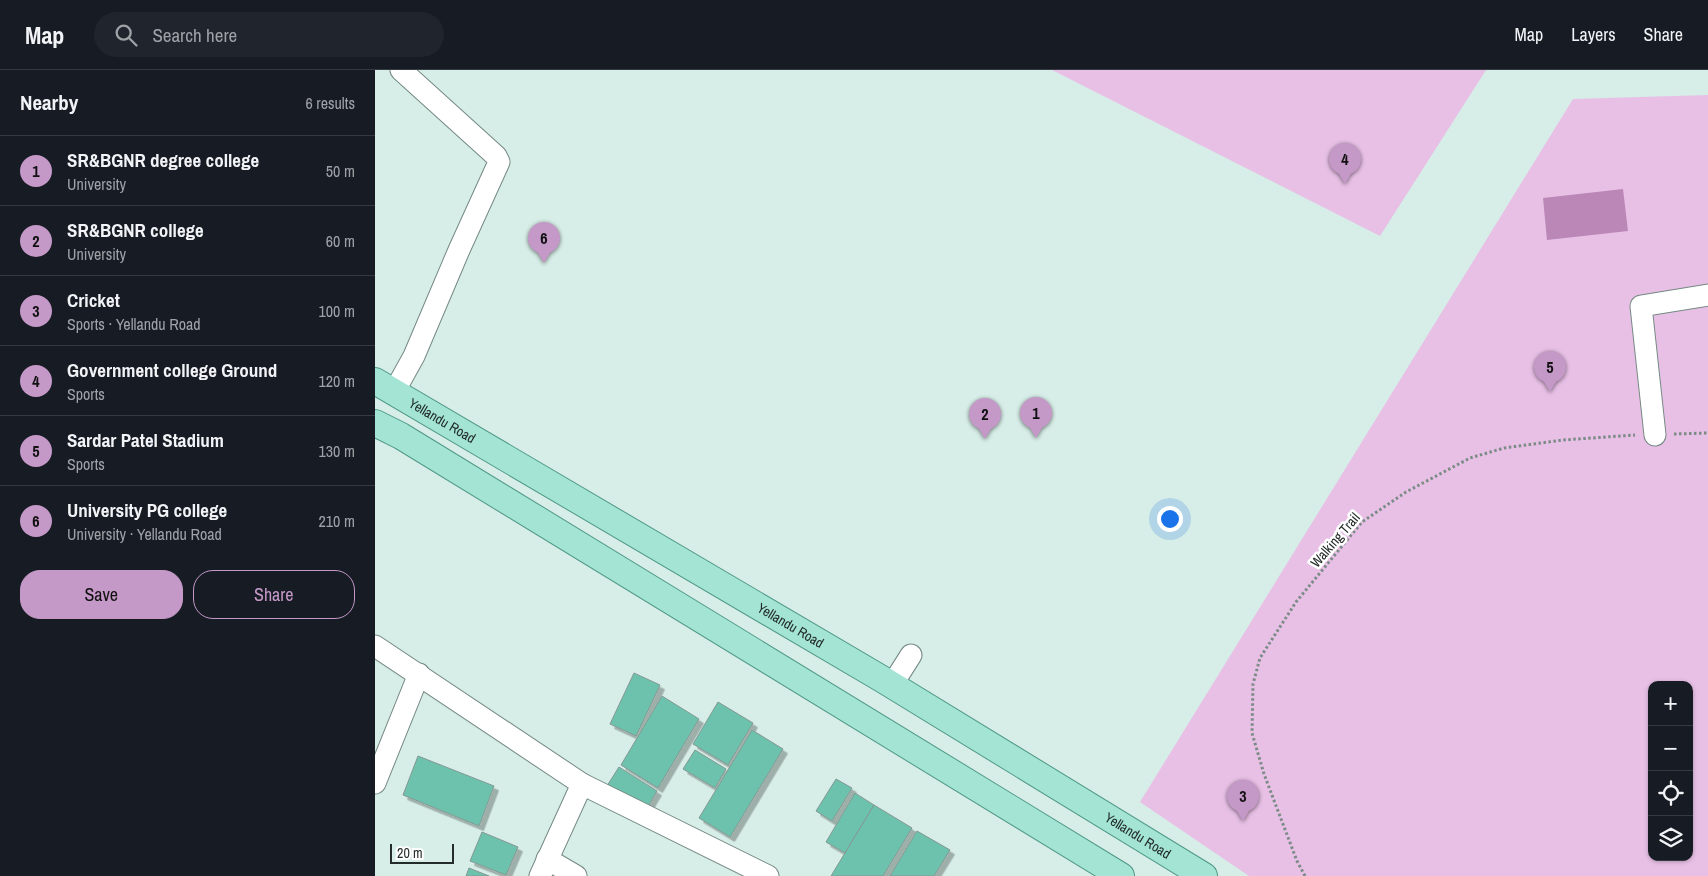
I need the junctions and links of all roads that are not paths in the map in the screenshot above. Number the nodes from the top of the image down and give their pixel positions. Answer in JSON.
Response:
{"nodes":[{"id":1,"x":401,"y":70,"type":"edge"},
{"id":2,"x":1708,"y":295,"type":"edge"},
{"id":3,"x":384,"y":387,"type":"edge"},
{"id":4,"x":375,"y":423,"type":"edge"},
{"id":5,"x":1655,"y":435,"type":"road end"},
{"id":6,"x":375,"y":646,"type":"edge"},
{"id":7,"x":911,"y":655,"type":"dead end"},
{"id":8,"x":419,"y":674,"type":"junction"},
{"id":9,"x":892,"y":685,"type":"junction"},
{"id":10,"x":375,"y":783,"type":"edge"},
{"id":11,"x":582,"y":784,"type":"junction"},
{"id":12,"x":543,"y":868,"type":"edge"},
{"id":13,"x":576,"y":876,"type":"edge"},
{"id":14,"x":768,"y":876,"type":"edge"},
{"id":15,"x":1121,"y":876,"type":"edge"},
{"id":16,"x":1204,"y":876,"type":"edge"}],
"edges":[{"from":1,"to":3,"type":"street"},
{"from":2,"to":5,"type":"street"},
{"from":3,"to":9,"type":"main road","name":"Yellandu Road"},
{"from":4,"to":15,"type":"main road"},
{"from":6,"to":8,"type":"street"},
{"from":7,"to":9,"type":"street"},
{"from":8,"to":10,"type":"street"},
{"from":8,"to":11,"type":"street"},
{"from":9,"to":16,"type":"main road","name":"Yellandu Road"},
{"from":11,"to":12,"type":"street"},
{"from":11,"to":14,"type":"street"},
{"from":12,"to":13,"type":"street"}]}
